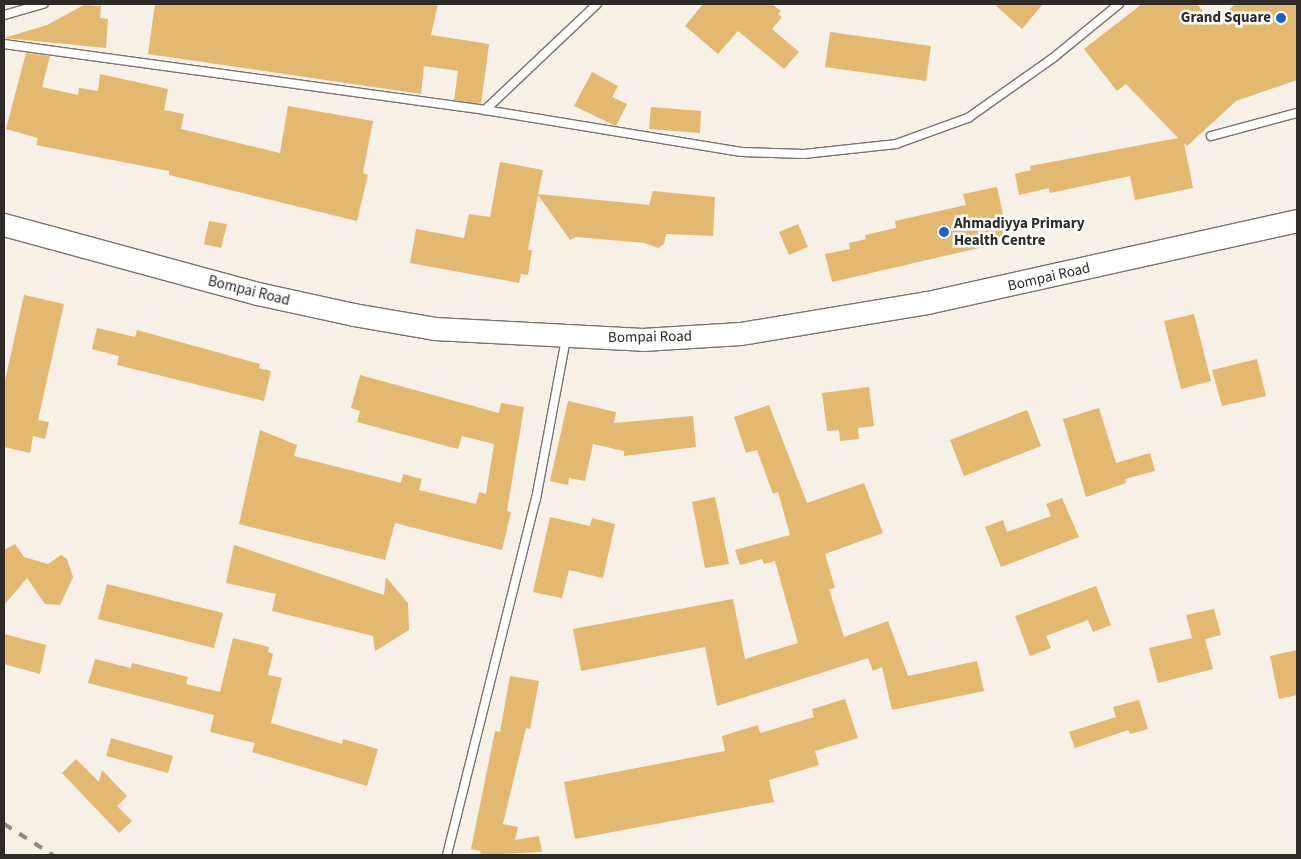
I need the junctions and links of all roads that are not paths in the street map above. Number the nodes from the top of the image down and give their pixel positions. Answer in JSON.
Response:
{"nodes":[{"id":1,"x":43,"y":4,"type":"edge"},
{"id":2,"x":597,"y":4,"type":"edge"},
{"id":3,"x":1119,"y":4,"type":"edge"},
{"id":4,"x":4,"y":15,"type":"edge"},
{"id":5,"x":4,"y":44,"type":"edge"},
{"id":6,"x":485,"y":110,"type":"junction"},
{"id":7,"x":1297,"y":113,"type":"edge"},
{"id":8,"x":1211,"y":136,"type":"dead end"},
{"id":9,"x":1297,"y":221,"type":"edge"},
{"id":10,"x":4,"y":225,"type":"edge"},
{"id":11,"x":566,"y":336,"type":"junction"},
{"id":12,"x":447,"y":855,"type":"edge"}],
"edges":[{"from":1,"to":4,"type":"lane"},
{"from":2,"to":6,"type":"lane"},
{"from":3,"to":6,"type":"lane"},
{"from":5,"to":6,"type":"lane"},
{"from":7,"to":8,"type":"lane"},
{"from":9,"to":11,"type":"main road","name":"Bompai Road"},
{"from":10,"to":11,"type":"main road","name":"Bompai Road"},
{"from":11,"to":12,"type":"lane"}]}
